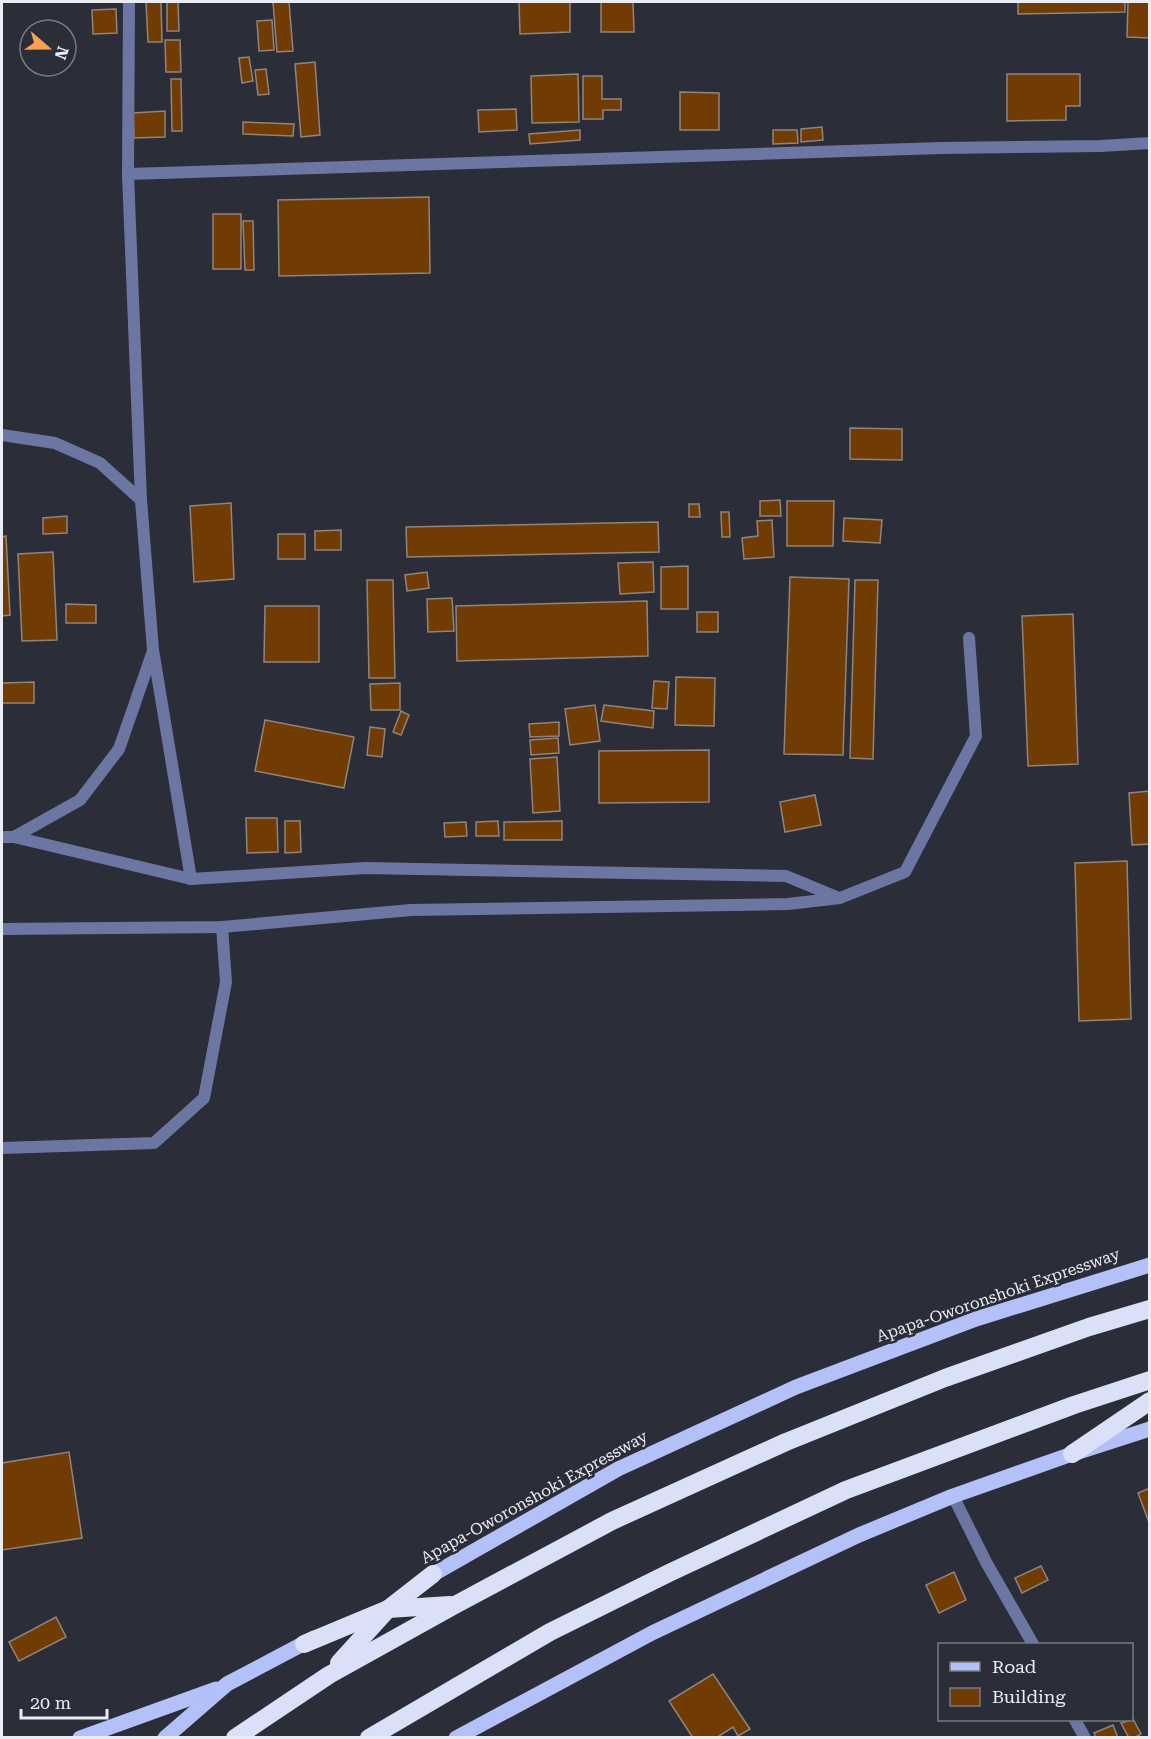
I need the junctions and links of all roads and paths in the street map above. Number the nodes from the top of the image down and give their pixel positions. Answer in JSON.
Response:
{"nodes":[{"id":1,"x":129,"y":2,"type":"edge"},
{"id":2,"x":1149,"y":143,"type":"edge"},
{"id":3,"x":128,"y":174,"type":"junction"},
{"id":4,"x":2,"y":435,"type":"edge"},
{"id":5,"x":141,"y":500,"type":"junction"},
{"id":6,"x":969,"y":638,"type":"dead end"},
{"id":7,"x":153,"y":650,"type":"junction"},
{"id":8,"x":8,"y":837,"type":"edge"},
{"id":9,"x":191,"y":879,"type":"junction"},
{"id":10,"x":840,"y":898,"type":"junction"},
{"id":11,"x":222,"y":927,"type":"junction"},
{"id":12,"x":2,"y":929,"type":"edge"},
{"id":13,"x":2,"y":1148,"type":"edge"},
{"id":14,"x":1149,"y":1265,"type":"edge"},
{"id":15,"x":1149,"y":1309,"type":"edge"},
{"id":16,"x":1149,"y":1380,"type":"edge"},
{"id":17,"x":1149,"y":1400,"type":"edge"},
{"id":18,"x":1074,"y":1405,"type":"junction"},
{"id":19,"x":1149,"y":1429,"type":"edge"},
{"id":20,"x":1072,"y":1454,"type":"junction"},
{"id":21,"x":953,"y":1496,"type":"junction"},
{"id":22,"x":433,"y":1574,"type":"junction"},
{"id":23,"x":455,"y":1605,"type":"junction"},
{"id":24,"x":388,"y":1608,"type":"junction"},
{"id":25,"x":1032,"y":1643,"type":"edge"},
{"id":26,"x":304,"y":1644,"type":"junction"},
{"id":27,"x":329,"y":1675,"type":"junction"},
{"id":28,"x":227,"y":1684,"type":"junction"},
{"id":29,"x":1076,"y":1721,"type":"edge"},
{"id":30,"x":466,"y":1735,"type":"edge"},
{"id":31,"x":80,"y":1737,"type":"edge"},
{"id":32,"x":165,"y":1737,"type":"edge"},
{"id":33,"x":235,"y":1737,"type":"edge"},
{"id":34,"x":369,"y":1737,"type":"edge"},
{"id":35,"x":1085,"y":1737,"type":"edge"}],
"edges":[{"from":1,"to":3,"type":"street"},
{"from":2,"to":3,"type":"street"},
{"from":3,"to":5,"type":"street"},
{"from":4,"to":5,"type":"street"},
{"from":5,"to":7,"type":"street"},
{"from":6,"to":10,"type":"street"},
{"from":7,"to":8,"type":"street"},
{"from":7,"to":9,"type":"street"},
{"from":8,"to":9,"type":"street"},
{"from":9,"to":10,"type":"street"},
{"from":10,"to":11,"type":"street"},
{"from":11,"to":12,"type":"street"},
{"from":11,"to":13,"type":"street"},
{"from":14,"to":22,"type":"main road","name":"Apapa-Oworonshoki Expressway"},
{"from":15,"to":23,"type":"highway"},
{"from":16,"to":18,"type":"highway"},
{"from":17,"to":18,"type":"highway"},
{"from":17,"to":20,"type":"highway"},
{"from":18,"to":34,"type":"highway"},
{"from":19,"to":20,"type":"main road"},
{"from":20,"to":21,"type":"main road"},
{"from":21,"to":25,"type":"street"},
{"from":21,"to":30,"type":"main road"},
{"from":22,"to":24,"type":"highway"},
{"from":22,"to":26,"type":"main road","name":"Apapa-Oworonshoki Expressway"},
{"from":23,"to":24,"type":"highway"},
{"from":23,"to":27,"type":"highway"},
{"from":24,"to":26,"type":"highway"},
{"from":24,"to":27,"type":"highway"},
{"from":26,"to":28,"type":"main road","name":"Apapa-Oworonshoki Expressway"},
{"from":27,"to":33,"type":"highway"},
{"from":28,"to":31,"type":"main road"},
{"from":28,"to":32,"type":"main road","name":"Apapa-Oworonshoki Expressway"},
{"from":29,"to":35,"type":"street"}]}
